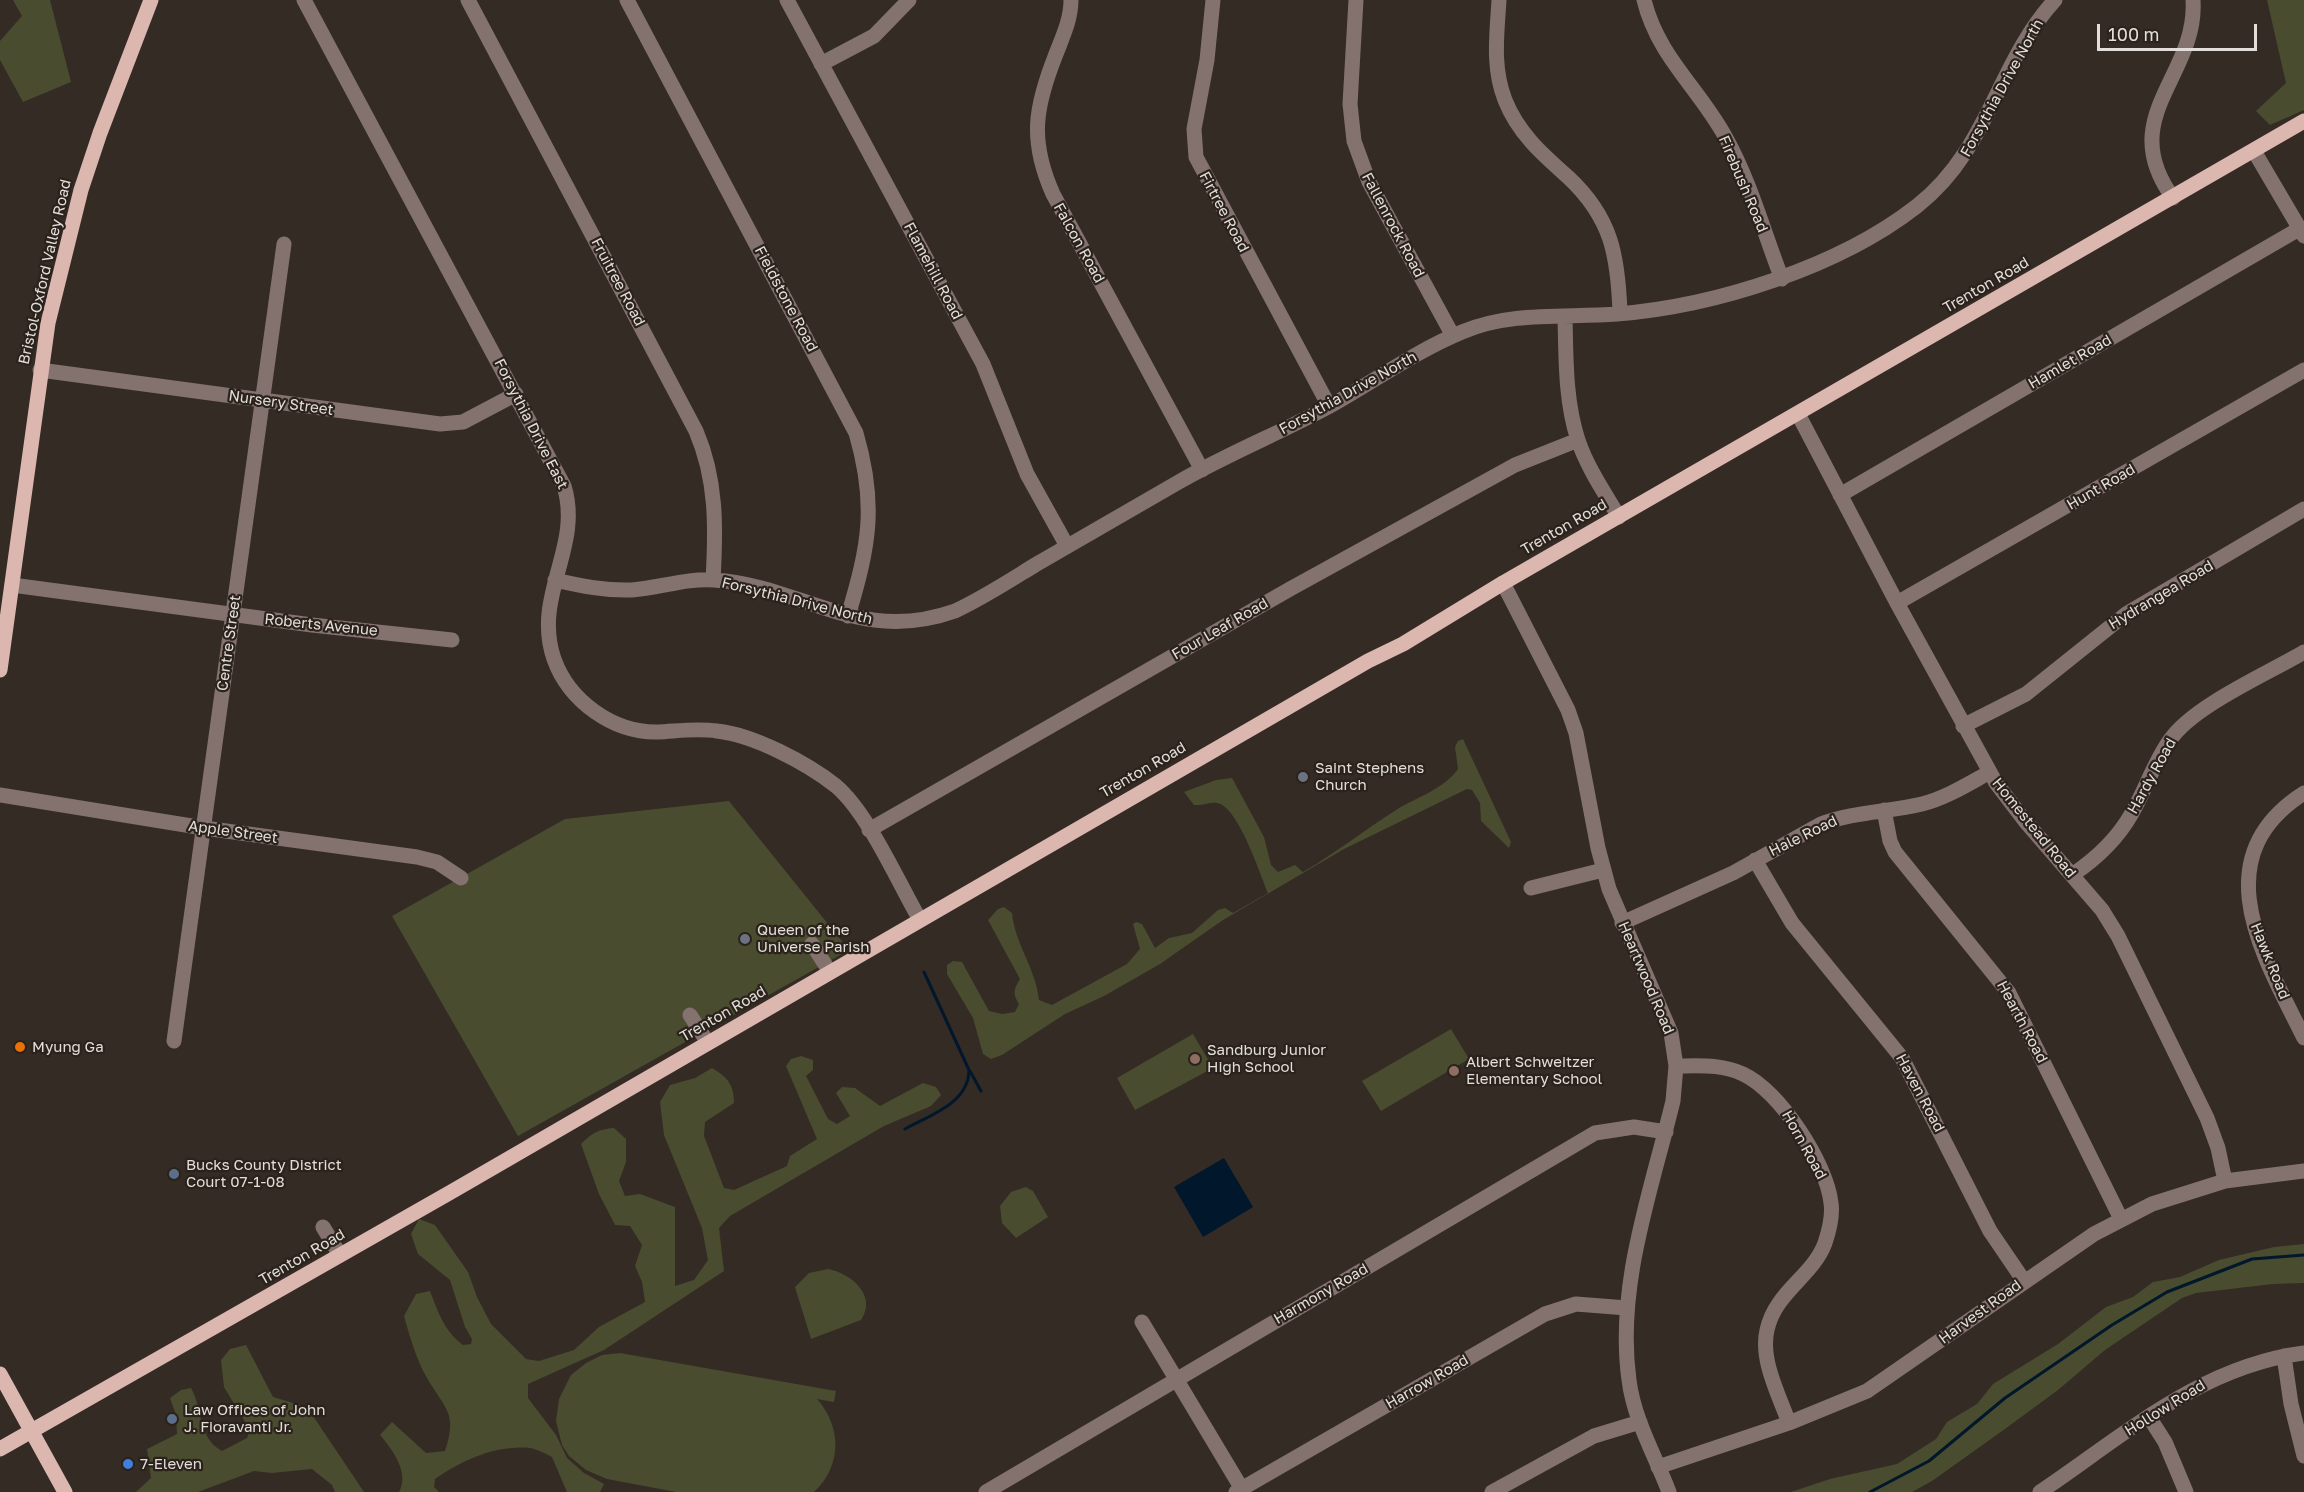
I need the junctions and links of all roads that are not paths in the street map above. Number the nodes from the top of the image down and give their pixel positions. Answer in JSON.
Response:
{"nodes":[{"id":1,"x":151,"y":0,"type":"edge"},
{"id":2,"x":304,"y":0,"type":"edge"},
{"id":3,"x":468,"y":0,"type":"edge"},
{"id":4,"x":627,"y":0,"type":"edge"},
{"id":5,"x":787,"y":0,"type":"edge"},
{"id":6,"x":909,"y":0,"type":"edge"},
{"id":7,"x":1071,"y":0,"type":"edge"},
{"id":8,"x":1213,"y":0,"type":"edge"},
{"id":9,"x":1356,"y":0,"type":"edge"},
{"id":10,"x":1499,"y":0,"type":"edge"},
{"id":11,"x":1644,"y":0,"type":"edge"},
{"id":12,"x":2055,"y":0,"type":"edge"},
{"id":13,"x":2193,"y":0,"type":"edge"},
{"id":14,"x":821,"y":64,"type":"junction"},
{"id":15,"x":2304,"y":121,"type":"edge"},
{"id":16,"x":2254,"y":151,"type":"junction"},
{"id":17,"x":2173,"y":198,"type":"junction"},
{"id":18,"x":2302,"y":233,"type":"edge"},
{"id":19,"x":284,"y":244,"type":"dead end"},
{"id":20,"x":1782,"y":279,"type":"junction"},
{"id":21,"x":1620,"y":313,"type":"junction"},
{"id":22,"x":1565,"y":316,"type":"junction"},
{"id":23,"x":1453,"y":336,"type":"junction"},
{"id":24,"x":40,"y":370,"type":"junction"},
{"id":25,"x":2304,"y":370,"type":"edge"},
{"id":26,"x":516,"y":394,"type":"junction"},
{"id":27,"x":264,"y":401,"type":"junction"},
{"id":28,"x":1329,"y":406,"type":"junction"},
{"id":29,"x":1798,"y":414,"type":"junction"},
{"id":30,"x":1578,"y":440,"type":"junction"},
{"id":31,"x":1202,"y":470,"type":"junction"},
{"id":32,"x":1840,"y":495,"type":"junction"},
{"id":33,"x":2304,"y":509,"type":"edge"},
{"id":34,"x":1619,"y":517,"type":"junction"},
{"id":35,"x":1067,"y":546,"type":"junction"},
{"id":36,"x":555,"y":580,"type":"junction"},
{"id":37,"x":713,"y":580,"type":"junction"},
{"id":38,"x":1503,"y":583,"type":"junction"},
{"id":39,"x":12,"y":585,"type":"junction"},
{"id":40,"x":1897,"y":603,"type":"junction"},
{"id":41,"x":233,"y":615,"type":"junction"},
{"id":42,"x":848,"y":616,"type":"junction"},
{"id":43,"x":452,"y":640,"type":"dead end"},
{"id":44,"x":2304,"y":652,"type":"edge"},
{"id":45,"x":0,"y":670,"type":"edge"},
{"id":46,"x":1963,"y":726,"type":"junction"},
{"id":47,"x":1990,"y":772,"type":"junction"},
{"id":48,"x":2304,"y":793,"type":"edge"},
{"id":49,"x":0,"y":795,"type":"edge"},
{"id":50,"x":1884,"y":810,"type":"junction"},
{"id":51,"x":204,"y":828,"type":"junction"},
{"id":52,"x":869,"y":830,"type":"junction"},
{"id":53,"x":1755,"y":860,"type":"junction"},
{"id":54,"x":1603,"y":870,"type":"junction"},
{"id":55,"x":2072,"y":875,"type":"junction"},
{"id":56,"x":461,"y":878,"type":"dead end"},
{"id":57,"x":1531,"y":888,"type":"dead end"},
{"id":58,"x":920,"y":920,"type":"junction"},
{"id":59,"x":1623,"y":922,"type":"junction"},
{"id":60,"x":812,"y":944,"type":"dead end"},
{"id":61,"x":830,"y":972,"type":"junction"},
{"id":62,"x":690,"y":1015,"type":"dead end"},
{"id":63,"x":2304,"y":1038,"type":"edge"},
{"id":64,"x":174,"y":1041,"type":"dead end"},
{"id":65,"x":708,"y":1043,"type":"junction"},
{"id":66,"x":1676,"y":1066,"type":"junction"},
{"id":67,"x":1666,"y":1132,"type":"junction"},
{"id":68,"x":2304,"y":1171,"type":"edge"},
{"id":69,"x":2225,"y":1181,"type":"junction"},
{"id":70,"x":2121,"y":1219,"type":"junction"},
{"id":71,"x":323,"y":1227,"type":"dead end"},
{"id":72,"x":340,"y":1255,"type":"junction"},
{"id":73,"x":2024,"y":1281,"type":"junction"},
{"id":74,"x":1627,"y":1308,"type":"junction"},
{"id":75,"x":1142,"y":1322,"type":"dead end"},
{"id":76,"x":2304,"y":1353,"type":"edge"},
{"id":77,"x":2284,"y":1356,"type":"junction"},
{"id":78,"x":0,"y":1374,"type":"edge"},
{"id":79,"x":1176,"y":1379,"type":"junction"},
{"id":80,"x":2149,"y":1417,"type":"junction"},
{"id":81,"x":1640,"y":1422,"type":"junction"},
{"id":82,"x":1789,"y":1423,"type":"junction"},
{"id":83,"x":32,"y":1431,"type":"junction"},
{"id":84,"x":0,"y":1449,"type":"edge"},
{"id":85,"x":2304,"y":1456,"type":"edge"},
{"id":86,"x":1658,"y":1467,"type":"junction"},
{"id":87,"x":1239,"y":1490,"type":"edge"},
{"id":88,"x":66,"y":1492,"type":"edge"},
{"id":89,"x":986,"y":1492,"type":"edge"},
{"id":90,"x":1492,"y":1492,"type":"edge"},
{"id":91,"x":1669,"y":1492,"type":"edge"},
{"id":92,"x":2040,"y":1492,"type":"edge"},
{"id":93,"x":2186,"y":1492,"type":"edge"}],
"edges":[{"from":1,"to":24,"type":"main road","name":"Bristol-Oxford Valley Road"},
{"from":2,"to":26,"type":"street","name":"Forsythia Drive East"},
{"from":3,"to":37,"type":"street","name":"Fruitree Road"},
{"from":4,"to":42,"type":"street","name":"Fieldstone Road"},
{"from":5,"to":14,"type":"street","name":"Flamehill Road"},
{"from":6,"to":14,"type":"street"},
{"from":7,"to":31,"type":"street","name":"Falcon Road"},
{"from":8,"to":28,"type":"street","name":"Firtree Road"},
{"from":9,"to":23,"type":"street","name":"Fallenrock Road"},
{"from":10,"to":21,"type":"street"},
{"from":11,"to":20,"type":"street","name":"Firebush Road"},
{"from":12,"to":20,"type":"street","name":"Forsythia Drive North"},
{"from":13,"to":17,"type":"street"},
{"from":14,"to":35,"type":"street","name":"Flamehill Road"},
{"from":15,"to":16,"type":"main road","name":"Trenton Road"},
{"from":16,"to":17,"type":"main road","name":"Trenton Road"},
{"from":16,"to":18,"type":"street"},
{"from":17,"to":29,"type":"main road","name":"Trenton Road"},
{"from":18,"to":32,"type":"street","name":"Hamlet Road"},
{"from":19,"to":27,"type":"street","name":"Centre Street"},
{"from":20,"to":21,"type":"street","name":"Forsythia Drive North"},
{"from":21,"to":22,"type":"street","name":"Forsythia Drive North"},
{"from":22,"to":23,"type":"street","name":"Forsythia Drive North"},
{"from":22,"to":30,"type":"street"},
{"from":23,"to":28,"type":"street","name":"Forsythia Drive North"},
{"from":24,"to":27,"type":"street","name":"Nursery Street"},
{"from":24,"to":39,"type":"main road","name":"Bristol-Oxford Valley Road"},
{"from":25,"to":40,"type":"street","name":"Hunt Road"},
{"from":26,"to":27,"type":"street","name":"Nursery Street"},
{"from":26,"to":36,"type":"street","name":"Forsythia Drive East"},
{"from":27,"to":41,"type":"street","name":"Centre Street"},
{"from":28,"to":31,"type":"street","name":"Forsythia Drive North"},
{"from":29,"to":32,"type":"street","name":"Homestead Road"},
{"from":29,"to":34,"type":"main road","name":"Trenton Road"},
{"from":30,"to":34,"type":"street"},
{"from":30,"to":52,"type":"street","name":"Four Leaf Road"},
{"from":31,"to":35,"type":"street","name":"Forsythia Drive North"},
{"from":32,"to":40,"type":"street","name":"Homestead Road"},
{"from":33,"to":46,"type":"street","name":"Hydrangea Road"},
{"from":34,"to":38,"type":"main road","name":"Trenton Road"},
{"from":35,"to":42,"type":"street","name":"Forsythia Drive North"},
{"from":36,"to":37,"type":"street","name":"Forsythia Drive North"},
{"from":36,"to":52,"type":"street","name":"Forsythia Drive East"},
{"from":37,"to":42,"type":"street","name":"Forsythia Drive North"},
{"from":38,"to":54,"type":"street","name":"Heartwood Road"},
{"from":38,"to":58,"type":"main road","name":"Trenton Road"},
{"from":39,"to":41,"type":"street","name":"Roberts Avenue"},
{"from":39,"to":45,"type":"main road","name":"Bristol-Oxford Valley Road"},
{"from":40,"to":46,"type":"street","name":"Homestead Road"},
{"from":41,"to":43,"type":"street","name":"Roberts Avenue"},
{"from":41,"to":51,"type":"street","name":"Centre Street"},
{"from":44,"to":55,"type":"street","name":"Hardy Road"},
{"from":46,"to":47,"type":"street","name":"Homestead Road"},
{"from":47,"to":50,"type":"street","name":"Hale Road"},
{"from":47,"to":55,"type":"street","name":"Homestead Road"},
{"from":48,"to":63,"type":"street","name":"Hawk Road"},
{"from":49,"to":51,"type":"street","name":"Apple Street"},
{"from":50,"to":53,"type":"street","name":"Hale Road"},
{"from":50,"to":70,"type":"street","name":"Hearth Road"},
{"from":51,"to":56,"type":"street","name":"Apple Street"},
{"from":51,"to":64,"type":"street","name":"Centre Street"},
{"from":52,"to":58,"type":"street","name":"Forsythia Drive East"},
{"from":53,"to":59,"type":"street","name":"Hale Road"},
{"from":53,"to":73,"type":"street","name":"Haven Road"},
{"from":54,"to":57,"type":"street"},
{"from":54,"to":59,"type":"street","name":"Heartwood Road"},
{"from":55,"to":69,"type":"street","name":"Homestead Road"},
{"from":58,"to":61,"type":"main road","name":"Trenton Road"},
{"from":59,"to":66,"type":"street","name":"Heartwood Road"},
{"from":60,"to":61,"type":"street"},
{"from":61,"to":65,"type":"main road","name":"Trenton Road"},
{"from":62,"to":65,"type":"street"},
{"from":65,"to":72,"type":"main road","name":"Trenton Road"},
{"from":66,"to":67,"type":"street","name":"Heartwood Road"},
{"from":66,"to":82,"type":"street","name":"Horn Road"},
{"from":67,"to":74,"type":"street","name":"Heartwood Road"},
{"from":67,"to":79,"type":"street","name":"Harmony Road"},
{"from":68,"to":69,"type":"street","name":"Harvest Road"},
{"from":69,"to":70,"type":"street","name":"Harvest Road"},
{"from":70,"to":73,"type":"street","name":"Harvest Road"},
{"from":71,"to":72,"type":"street"},
{"from":72,"to":83,"type":"main road","name":"Trenton Road"},
{"from":73,"to":82,"type":"street","name":"Harvest Road"},
{"from":74,"to":81,"type":"street","name":"Heartwood Road"},
{"from":74,"to":87,"type":"street","name":"Harrow Road"},
{"from":75,"to":79,"type":"street"},
{"from":76,"to":77,"type":"street","name":"Hollow Road"},
{"from":77,"to":80,"type":"street","name":"Hollow Road"},
{"from":77,"to":85,"type":"street"},
{"from":78,"to":83,"type":"main road"},
{"from":79,"to":87,"type":"street"},
{"from":79,"to":89,"type":"street","name":"Harmony Road"},
{"from":80,"to":92,"type":"street","name":"Hollow Road"},
{"from":80,"to":93,"type":"street"},
{"from":81,"to":86,"type":"street","name":"Heartwood Road"},
{"from":81,"to":90,"type":"street"},
{"from":82,"to":86,"type":"street","name":"Harvest Road"},
{"from":83,"to":84,"type":"main road","name":"Trenton Road"},
{"from":83,"to":88,"type":"main road"},
{"from":86,"to":91,"type":"street","name":"Heartwood Road"}]}
